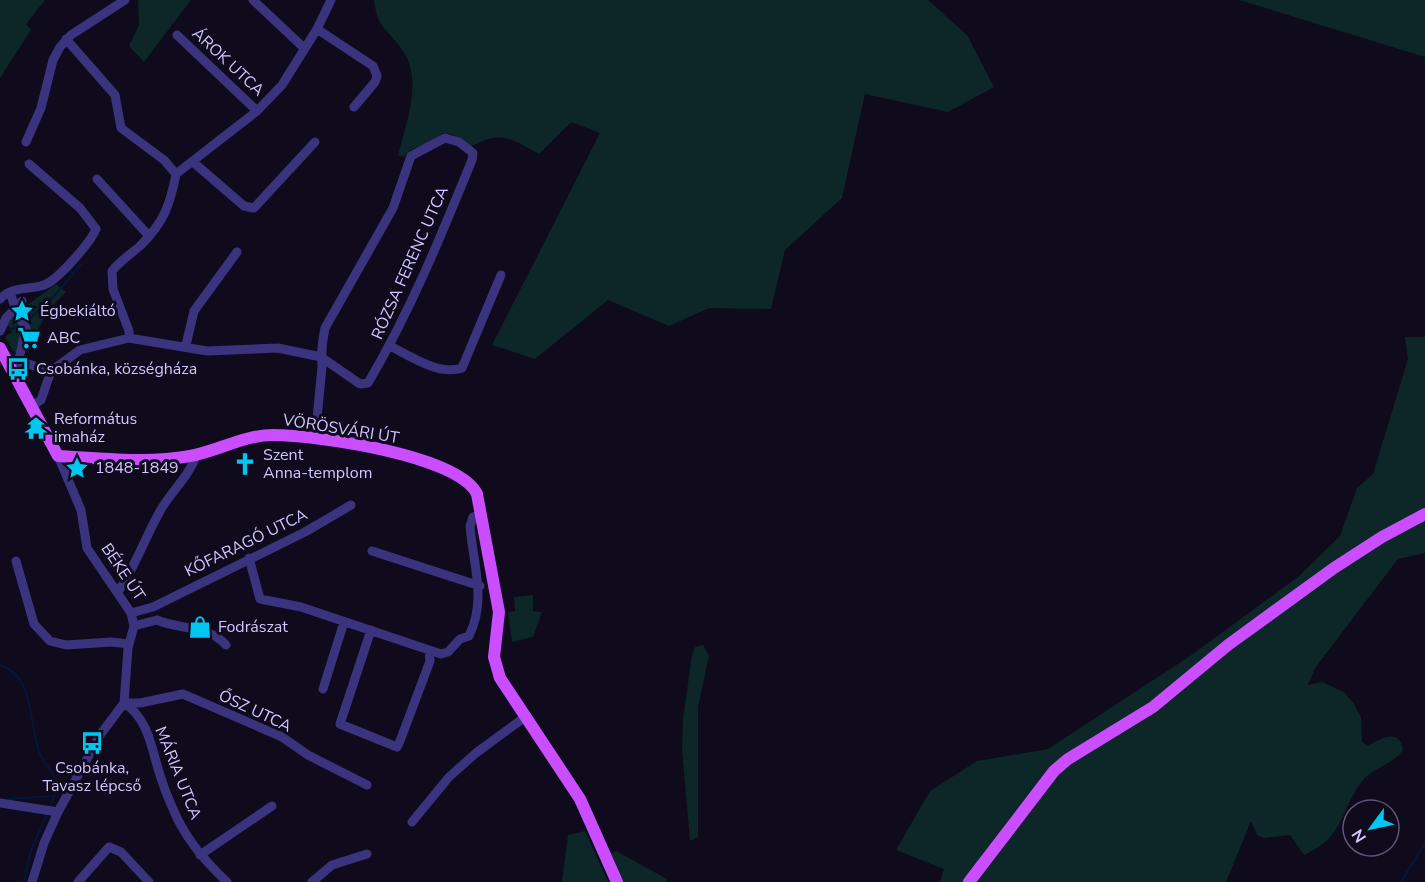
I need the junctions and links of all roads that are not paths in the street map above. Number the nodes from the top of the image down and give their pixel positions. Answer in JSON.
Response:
{"nodes":[{"id":1,"x":126,"y":0,"type":"edge"},
{"id":2,"x":253,"y":0,"type":"edge"},
{"id":3,"x":331,"y":0,"type":"edge"},
{"id":4,"x":316,"y":29,"type":"junction"},
{"id":5,"x":177,"y":35,"type":"dead end"},
{"id":6,"x":66,"y":39,"type":"junction"},
{"id":7,"x":304,"y":48,"type":"junction"},
{"id":8,"x":354,"y":107,"type":"dead end"},
{"id":9,"x":257,"y":111,"type":"junction"},
{"id":10,"x":26,"y":142,"type":"dead end"},
{"id":11,"x":315,"y":142,"type":"dead end"},
{"id":12,"x":193,"y":162,"type":"junction"},
{"id":13,"x":29,"y":164,"type":"dead end"},
{"id":14,"x":176,"y":174,"type":"junction"},
{"id":15,"x":97,"y":179,"type":"dead end"},
{"id":16,"x":148,"y":236,"type":"junction"},
{"id":17,"x":237,"y":252,"type":"dead end"},
{"id":18,"x":501,"y":275,"type":"dead end"},
{"id":19,"x":34,"y":287,"type":"junction"},
{"id":20,"x":10,"y":292,"type":"junction"},
{"id":21,"x":0,"y":299,"type":"edge"},
{"id":22,"x":21,"y":302,"type":"junction"},
{"id":23,"x":0,"y":331,"type":"edge"},
{"id":24,"x":129,"y":338,"type":"junction"},
{"id":25,"x":186,"y":345,"type":"junction"},
{"id":26,"x":390,"y":346,"type":"junction"},
{"id":27,"x":0,"y":348,"type":"edge"},
{"id":28,"x":321,"y":357,"type":"junction"},
{"id":29,"x":17,"y":363,"type":"junction"},
{"id":30,"x":51,"y":371,"type":"junction"},
{"id":31,"x":33,"y":405,"type":"junction"},
{"id":32,"x":315,"y":439,"type":"junction"},
{"id":33,"x":197,"y":454,"type":"junction"},
{"id":34,"x":58,"y":456,"type":"junction"},
{"id":35,"x":351,"y":505,"type":"dead end"},
{"id":36,"x":482,"y":514,"type":"junction"},
{"id":37,"x":1425,"y":514,"type":"edge"},
{"id":38,"x":372,"y":551,"type":"dead end"},
{"id":39,"x":249,"y":558,"type":"junction"},
{"id":40,"x":16,"y":561,"type":"dead end"},
{"id":41,"x":480,"y":586,"type":"junction"},
{"id":42,"x":118,"y":592,"type":"junction"},
{"id":43,"x":153,"y":607,"type":"junction"},
{"id":44,"x":131,"y":613,"type":"junction"},
{"id":45,"x":157,"y":620,"type":"junction"},
{"id":46,"x":344,"y":622,"type":"junction"},
{"id":47,"x":134,"y":626,"type":"junction"},
{"id":48,"x":371,"y":630,"type":"junction"},
{"id":49,"x":129,"y":644,"type":"junction"},
{"id":50,"x":226,"y":645,"type":"dead end"},
{"id":51,"x":429,"y":650,"type":"junction"},
{"id":52,"x":323,"y":689,"type":"dead end"},
{"id":53,"x":124,"y":704,"type":"junction"},
{"id":54,"x":525,"y":717,"type":"junction"},
{"id":55,"x":367,"y":785,"type":"dead end"},
{"id":56,"x":0,"y":803,"type":"edge"},
{"id":57,"x":272,"y":806,"type":"dead end"},
{"id":58,"x":51,"y":810,"type":"junction"},
{"id":59,"x":412,"y":822,"type":"dead end"},
{"id":60,"x":367,"y":854,"type":"dead end"},
{"id":61,"x":200,"y":855,"type":"junction"},
{"id":62,"x":33,"y":882,"type":"edge"},
{"id":63,"x":78,"y":882,"type":"edge"},
{"id":64,"x":148,"y":882,"type":"edge"},
{"id":65,"x":227,"y":882,"type":"edge"},
{"id":66,"x":312,"y":882,"type":"edge"},
{"id":67,"x":617,"y":882,"type":"edge"},
{"id":68,"x":969,"y":882,"type":"edge"}],
"edges":[{"from":1,"to":6,"type":"street"},
{"from":2,"to":7,"type":"street"},
{"from":3,"to":4,"type":"street"},
{"from":4,"to":7,"type":"street"},
{"from":4,"to":8,"type":"street"},
{"from":5,"to":9,"type":"street","name":"ÁROK UTCA"},
{"from":6,"to":10,"type":"street"},
{"from":6,"to":14,"type":"street"},
{"from":7,"to":9,"type":"street"},
{"from":9,"to":12,"type":"street"},
{"from":11,"to":12,"type":"street"},
{"from":12,"to":14,"type":"street"},
{"from":13,"to":19,"type":"street"},
{"from":14,"to":16,"type":"street"},
{"from":15,"to":16,"type":"street"},
{"from":16,"to":24,"type":"street"},
{"from":17,"to":25,"type":"street"},
{"from":18,"to":26,"type":"street"},
{"from":19,"to":20,"type":"street"},
{"from":19,"to":22,"type":"street"},
{"from":20,"to":21,"type":"street"},
{"from":20,"to":22,"type":"street"},
{"from":22,"to":23,"type":"street"},
{"from":22,"to":29,"type":"street"},
{"from":24,"to":25,"type":"street"},
{"from":24,"to":30,"type":"street"},
{"from":25,"to":28,"type":"street"},
{"from":26,"to":28,"type":"street","name":"RÓZSA FERENC UTCA"},
{"from":26,"to":28,"type":"street","name":"RÓZSA FERENC UTCA"},
{"from":27,"to":29,"type":"main road","name":"BÉKE ÚT"},
{"from":28,"to":32,"type":"street"},
{"from":29,"to":30,"type":"street"},
{"from":29,"to":31,"type":"main road","name":"BÉKE ÚT"},
{"from":30,"to":31,"type":"street"},
{"from":31,"to":34,"type":"main road","name":"BÉKE ÚT"},
{"from":32,"to":33,"type":"main road","name":"VÖRÖSVÁRI ÚT"},
{"from":32,"to":36,"type":"main road","name":"VÖRÖSVÁRI ÚT"},
{"from":33,"to":34,"type":"main road","name":"VÖRÖSVÁRI ÚT"},
{"from":33,"to":42,"type":"street"},
{"from":34,"to":42,"type":"street","name":"BÉKE ÚT"},
{"from":35,"to":39,"type":"street","name":"KŐFARAGÓ UTCA"},
{"from":36,"to":41,"type":"street"},
{"from":36,"to":54,"type":"main road","name":"VÖRÖSVÁRI ÚT"},
{"from":37,"to":68,"type":"main road"},
{"from":38,"to":41,"type":"street"},
{"from":39,"to":43,"type":"street","name":"KŐFARAGÓ UTCA"},
{"from":39,"to":46,"type":"street"},
{"from":40,"to":49,"type":"street"},
{"from":41,"to":51,"type":"street"},
{"from":42,"to":44,"type":"street","name":"BÉKE ÚT"},
{"from":43,"to":44,"type":"street","name":"KŐFARAGÓ UTCA"},
{"from":43,"to":45,"type":"street"},
{"from":44,"to":47,"type":"street","name":"BÉKE ÚT"},
{"from":45,"to":47,"type":"street"},
{"from":45,"to":50,"type":"street"},
{"from":46,"to":48,"type":"street"},
{"from":46,"to":52,"type":"street"},
{"from":47,"to":49,"type":"street","name":"BÉKE ÚT"},
{"from":48,"to":51,"type":"street"},
{"from":48,"to":51,"type":"street"},
{"from":49,"to":53,"type":"street","name":"BÉKE ÚT"},
{"from":53,"to":55,"type":"street","name":"ŐSZ UTCA"},
{"from":53,"to":58,"type":"street"},
{"from":53,"to":61,"type":"street","name":"MÁRIA UTCA"},
{"from":54,"to":59,"type":"street"},
{"from":54,"to":67,"type":"main road","name":"VÖRÖSVÁRI ÚT"},
{"from":56,"to":58,"type":"street"},
{"from":57,"to":61,"type":"street"},
{"from":58,"to":62,"type":"street"},
{"from":60,"to":66,"type":"street"},
{"from":61,"to":65,"type":"street","name":"MÁRIA UTCA"},
{"from":63,"to":64,"type":"street"}]}
